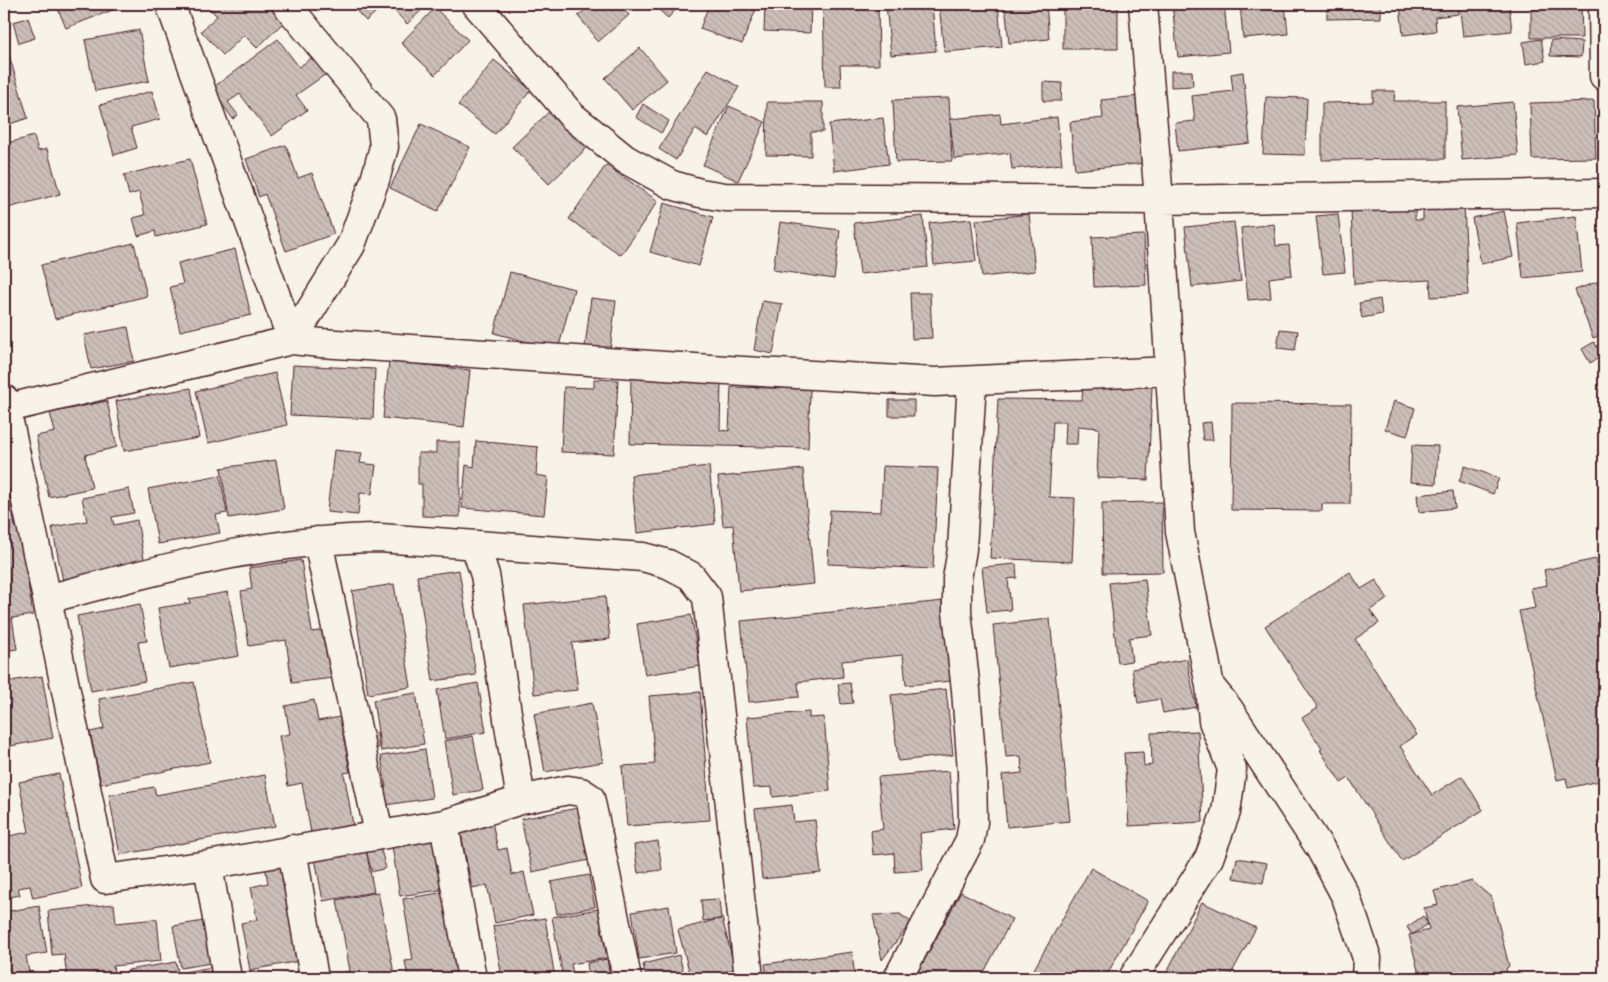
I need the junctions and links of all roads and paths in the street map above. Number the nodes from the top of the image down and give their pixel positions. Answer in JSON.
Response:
{"nodes":[{"id":1,"x":170,"y":4,"type":"edge"},
{"id":2,"x":286,"y":4,"type":"edge"},
{"id":3,"x":476,"y":4,"type":"edge"},
{"id":4,"x":1143,"y":4,"type":"edge"},
{"id":5,"x":1603,"y":4,"type":"edge"},
{"id":6,"x":1604,"y":76,"type":"edge"},
{"id":7,"x":1604,"y":193,"type":"edge"},
{"id":8,"x":1160,"y":200,"type":"junction"},
{"id":9,"x":292,"y":340,"type":"junction"},
{"id":10,"x":1169,"y":372,"type":"junction"},
{"id":11,"x":972,"y":381,"type":"junction"},
{"id":12,"x":5,"y":406,"type":"edge"},
{"id":13,"x":318,"y":541,"type":"junction"},
{"id":14,"x":475,"y":544,"type":"junction"},
{"id":15,"x":47,"y":599,"type":"junction"},
{"id":16,"x":1210,"y":686,"type":"junction"},
{"id":17,"x":521,"y":800,"type":"junction"},
{"id":18,"x":444,"y":824,"type":"junction"},
{"id":19,"x":379,"y":834,"type":"junction"},
{"id":20,"x":292,"y":849,"type":"junction"},
{"id":21,"x":208,"y":865,"type":"junction"},
{"id":22,"x":227,"y":978,"type":"edge"},
{"id":23,"x":314,"y":978,"type":"edge"},
{"id":24,"x":472,"y":978,"type":"edge"},
{"id":25,"x":626,"y":978,"type":"edge"},
{"id":26,"x":749,"y":978,"type":"edge"},
{"id":27,"x":898,"y":978,"type":"edge"},
{"id":28,"x":1133,"y":978,"type":"edge"},
{"id":29,"x":1366,"y":978,"type":"edge"}],
"edges":[{"from":1,"to":9,"type":"street"},
{"from":2,"to":9,"type":"street"},
{"from":3,"to":8,"type":"street"},
{"from":4,"to":8,"type":"street"},
{"from":5,"to":6,"type":"street"},
{"from":7,"to":8,"type":"street"},
{"from":8,"to":10,"type":"street"},
{"from":9,"to":11,"type":"street"},
{"from":9,"to":12,"type":"street"},
{"from":10,"to":11,"type":"street"},
{"from":10,"to":16,"type":"street"},
{"from":11,"to":27,"type":"street"},
{"from":12,"to":15,"type":"street"},
{"from":13,"to":14,"type":"street"},
{"from":13,"to":15,"type":"street"},
{"from":13,"to":19,"type":"street"},
{"from":14,"to":17,"type":"street"},
{"from":14,"to":26,"type":"street"},
{"from":15,"to":21,"type":"street"},
{"from":16,"to":28,"type":"street"},
{"from":16,"to":29,"type":"street"},
{"from":17,"to":18,"type":"street"},
{"from":17,"to":25,"type":"street"},
{"from":18,"to":19,"type":"street"},
{"from":18,"to":24,"type":"street"},
{"from":19,"to":20,"type":"street"},
{"from":20,"to":21,"type":"street"},
{"from":20,"to":23,"type":"street"},
{"from":21,"to":22,"type":"street"}]}
